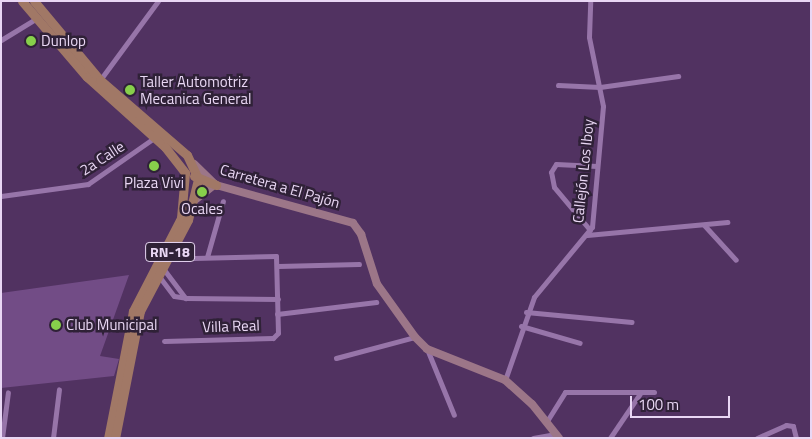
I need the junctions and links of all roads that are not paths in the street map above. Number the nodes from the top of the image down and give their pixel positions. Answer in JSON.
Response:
{"nodes":[{"id":1,"x":22,"y":1,"type":"edge"},
{"id":2,"x":34,"y":1,"type":"edge"},
{"id":3,"x":158,"y":1,"type":"edge"},
{"id":4,"x":590,"y":1,"type":"edge"},
{"id":5,"x":37,"y":18,"type":"junction"},
{"id":6,"x":1,"y":40,"type":"edge"},
{"id":7,"x":678,"y":76,"type":"dead end"},
{"id":8,"x":100,"y":80,"type":"junction"},
{"id":9,"x":558,"y":85,"type":"dead end"},
{"id":10,"x":600,"y":87,"type":"junction"},
{"id":11,"x":152,"y":133,"type":"junction"},
{"id":12,"x":165,"y":147,"type":"junction"},
{"id":13,"x":194,"y":163,"type":"junction"},
{"id":14,"x":598,"y":166,"type":"junction"},
{"id":15,"x":198,"y":179,"type":"junction"},
{"id":16,"x":215,"y":184,"type":"junction"},
{"id":17,"x":1,"y":196,"type":"edge"},
{"id":18,"x":196,"y":198,"type":"junction"},
{"id":19,"x":223,"y":201,"type":"dead end"},
{"id":20,"x":727,"y":222,"type":"dead end"},
{"id":21,"x":704,"y":225,"type":"junction"},
{"id":22,"x":589,"y":232,"type":"junction"},
{"id":23,"x":194,"y":258,"type":"dead end"},
{"id":24,"x":207,"y":258,"type":"junction"},
{"id":25,"x":736,"y":260,"type":"dead end"},
{"id":26,"x":358,"y":264,"type":"dead end"},
{"id":27,"x":278,"y":266,"type":"junction"},
{"id":28,"x":160,"y":271,"type":"junction"},
{"id":29,"x":278,"y":299,"type":"junction"},
{"id":30,"x":376,"y":302,"type":"dead end"},
{"id":31,"x":526,"y":312,"type":"junction"},
{"id":32,"x":278,"y":314,"type":"junction"},
{"id":33,"x":632,"y":322,"type":"dead end"},
{"id":34,"x":521,"y":326,"type":"junction"},
{"id":35,"x":415,"y":337,"type":"junction"},
{"id":36,"x":164,"y":341,"type":"dead end"},
{"id":37,"x":580,"y":343,"type":"dead end"},
{"id":38,"x":427,"y":348,"type":"junction"},
{"id":39,"x":336,"y":358,"type":"dead end"},
{"id":40,"x":505,"y":380,"type":"junction"},
{"id":41,"x":59,"y":389,"type":"dead end"},
{"id":42,"x":8,"y":392,"type":"dead end"},
{"id":43,"x":641,"y":392,"type":"junction"},
{"id":44,"x":654,"y":392,"type":"dead end"},
{"id":45,"x":454,"y":415,"type":"dead end"},
{"id":46,"x":547,"y":421,"type":"junction"},
{"id":47,"x":558,"y":436,"type":"edge"},
{"id":48,"x":2,"y":438,"type":"edge"},
{"id":49,"x":53,"y":438,"type":"edge"},
{"id":50,"x":108,"y":438,"type":"edge"},
{"id":51,"x":115,"y":438,"type":"edge"},
{"id":52,"x":533,"y":438,"type":"edge"},
{"id":53,"x":610,"y":438,"type":"edge"},
{"id":54,"x":757,"y":438,"type":"edge"},
{"id":55,"x":796,"y":438,"type":"edge"}],
"edges":[{"from":1,"to":5,"type":"main road","number":"RN-18"},
{"from":2,"to":8,"type":"main road","number":"RN-18"},
{"from":3,"to":8,"type":"street"},
{"from":4,"to":10,"type":"street","name":"Callejón Los Iboy"},
{"from":5,"to":6,"type":"street"},
{"from":5,"to":11,"type":"main road","number":"RN-18"},
{"from":7,"to":10,"type":"street"},
{"from":8,"to":11,"type":"main road","number":"RN-18"},
{"from":9,"to":10,"type":"street"},
{"from":10,"to":14,"type":"street","name":"Callejón Los Iboy"},
{"from":11,"to":12,"type":"main road","number":"RN-18"},
{"from":11,"to":13,"type":"main road","number":"RN-18"},
{"from":11,"to":17,"type":"street","name":"2a Calle"},
{"from":12,"to":15,"type":"main road"},
{"from":12,"to":50,"type":"main road","number":"RN-18"},
{"from":13,"to":15,"type":"main road","number":"RN-18"},
{"from":13,"to":16,"type":"street","name":"Carretera a El Pajón"},
{"from":14,"to":22,"type":"street","name":"Callejón Los Iboy"},
{"from":14,"to":22,"type":"street"},
{"from":15,"to":16,"type":"main road"},
{"from":15,"to":18,"type":"main road","number":"RN-18"},
{"from":16,"to":18,"type":"street","name":"Carretera a El Pajón"},
{"from":16,"to":35,"type":"street","name":"Carretera a El Pajón"},
{"from":18,"to":28,"type":"main road","number":"RN-18"},
{"from":19,"to":24,"type":"street"},
{"from":20,"to":21,"type":"street"},
{"from":21,"to":22,"type":"street"},
{"from":21,"to":25,"type":"street"},
{"from":22,"to":31,"type":"street","name":"Callejón Los Iboy"},
{"from":23,"to":24,"type":"street"},
{"from":24,"to":27,"type":"street"},
{"from":26,"to":27,"type":"street"},
{"from":27,"to":29,"type":"street","name":"Villa Real"},
{"from":28,"to":29,"type":"street","name":"Villa Real"},
{"from":28,"to":51,"type":"main road","number":"RN-18"},
{"from":29,"to":32,"type":"street","name":"Villa Real"},
{"from":30,"to":32,"type":"street","name":"Villa Real"},
{"from":31,"to":33,"type":"street"},
{"from":31,"to":34,"type":"street","name":"Callejón Los Iboy"},
{"from":32,"to":36,"type":"street","name":"Villa Real"},
{"from":34,"to":37,"type":"street"},
{"from":34,"to":40,"type":"street","name":"Callejón Los Iboy"},
{"from":35,"to":38,"type":"street","name":"Carretera a El Pajón"},
{"from":35,"to":39,"type":"street"},
{"from":38,"to":40,"type":"street","name":"Carretera a El Pajón"},
{"from":38,"to":45,"type":"street"},
{"from":40,"to":46,"type":"street","name":"Carretera a El Pajón"},
{"from":41,"to":49,"type":"street"},
{"from":42,"to":48,"type":"street"},
{"from":43,"to":44,"type":"street"},
{"from":43,"to":46,"type":"street"},
{"from":43,"to":53,"type":"street"},
{"from":46,"to":47,"type":"street","name":"Carretera a El Pajón"},
{"from":47,"to":52,"type":"street"},
{"from":54,"to":55,"type":"street"}]}
